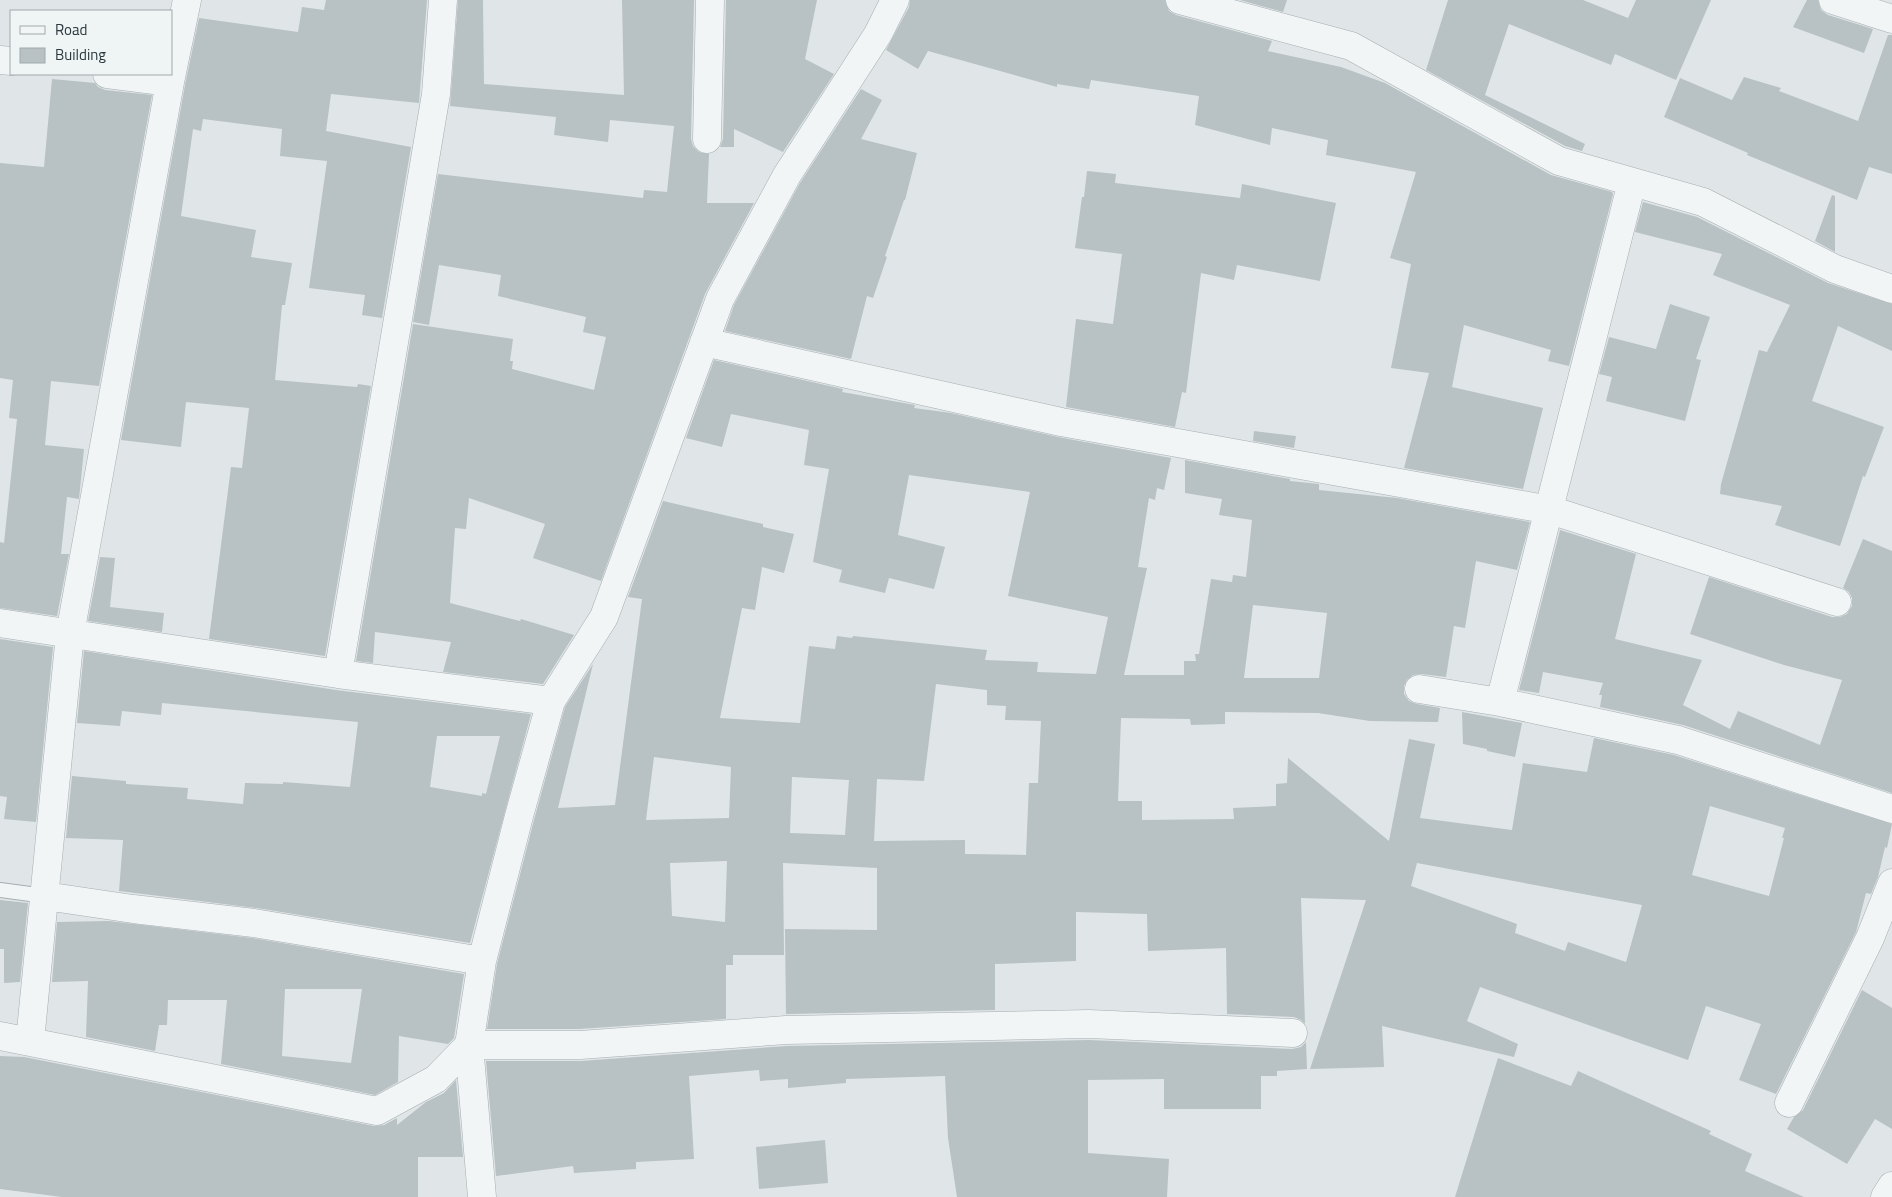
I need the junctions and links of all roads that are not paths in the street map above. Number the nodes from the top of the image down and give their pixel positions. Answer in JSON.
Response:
{"nodes":[{"id":1,"x":187,"y":0,"type":"edge"},
{"id":2,"x":443,"y":0,"type":"edge"},
{"id":3,"x":710,"y":0,"type":"edge"},
{"id":4,"x":895,"y":0,"type":"edge"},
{"id":5,"x":1180,"y":0,"type":"edge"},
{"id":6,"x":1833,"y":0,"type":"edge"},
{"id":7,"x":1892,"y":19,"type":"edge"},
{"id":8,"x":172,"y":72,"type":"edge"},
{"id":9,"x":115,"y":75,"type":"edge"},
{"id":10,"x":171,"y":75,"type":"edge"},
{"id":11,"x":170,"y":82,"type":"junction"},
{"id":12,"x":707,"y":139,"type":"dead end"},
{"id":13,"x":1632,"y":182,"type":"junction"},
{"id":14,"x":1892,"y":289,"type":"edge"},
{"id":15,"x":704,"y":342,"type":"junction"},
{"id":16,"x":1550,"y":510,"type":"junction"},
{"id":17,"x":1836,"y":602,"type":"dead end"},
{"id":18,"x":0,"y":623,"type":"edge"},
{"id":19,"x":70,"y":634,"type":"junction"},
{"id":20,"x":338,"y":674,"type":"junction"},
{"id":21,"x":1419,"y":689,"type":"dead end"},
{"id":22,"x":551,"y":701,"type":"junction"},
{"id":23,"x":1500,"y":702,"type":"junction"},
{"id":24,"x":1892,"y":808,"type":"edge"},
{"id":25,"x":1892,"y":883,"type":"edge"},
{"id":26,"x":0,"y":890,"type":"edge"},
{"id":27,"x":45,"y":896,"type":"junction"},
{"id":28,"x":482,"y":961,"type":"junction"},
{"id":29,"x":1293,"y":1033,"type":"dead end"},
{"id":30,"x":0,"y":1036,"type":"edge"},
{"id":31,"x":30,"y":1041,"type":"junction"},
{"id":32,"x":469,"y":1045,"type":"junction"},
{"id":33,"x":1789,"y":1104,"type":"dead end"},
{"id":34,"x":1892,"y":1186,"type":"edge"},
{"id":35,"x":482,"y":1197,"type":"edge"},
{"id":36,"x":1885,"y":1197,"type":"edge"}],
"edges":[{"from":1,"to":8,"type":"street"},
{"from":2,"to":20,"type":"street"},
{"from":3,"to":12,"type":"street"},
{"from":4,"to":15,"type":"street"},
{"from":5,"to":13,"type":"street"},
{"from":6,"to":7,"type":"street"},
{"from":9,"to":11,"type":"street"},
{"from":10,"to":11,"type":"street"},
{"from":11,"to":19,"type":"street"},
{"from":13,"to":14,"type":"street"},
{"from":13,"to":16,"type":"street"},
{"from":15,"to":16,"type":"street"},
{"from":15,"to":22,"type":"street"},
{"from":16,"to":17,"type":"street"},
{"from":16,"to":23,"type":"street"},
{"from":18,"to":19,"type":"street"},
{"from":19,"to":20,"type":"street"},
{"from":19,"to":27,"type":"street"},
{"from":20,"to":22,"type":"street"},
{"from":21,"to":23,"type":"street"},
{"from":22,"to":28,"type":"street"},
{"from":23,"to":24,"type":"street"},
{"from":25,"to":33,"type":"street"},
{"from":26,"to":27,"type":"lane"},
{"from":27,"to":28,"type":"street"},
{"from":27,"to":31,"type":"street"},
{"from":28,"to":32,"type":"street"},
{"from":29,"to":32,"type":"street"},
{"from":30,"to":31,"type":"street"},
{"from":31,"to":32,"type":"street"},
{"from":32,"to":35,"type":"street"},
{"from":34,"to":36,"type":"street"}]}
